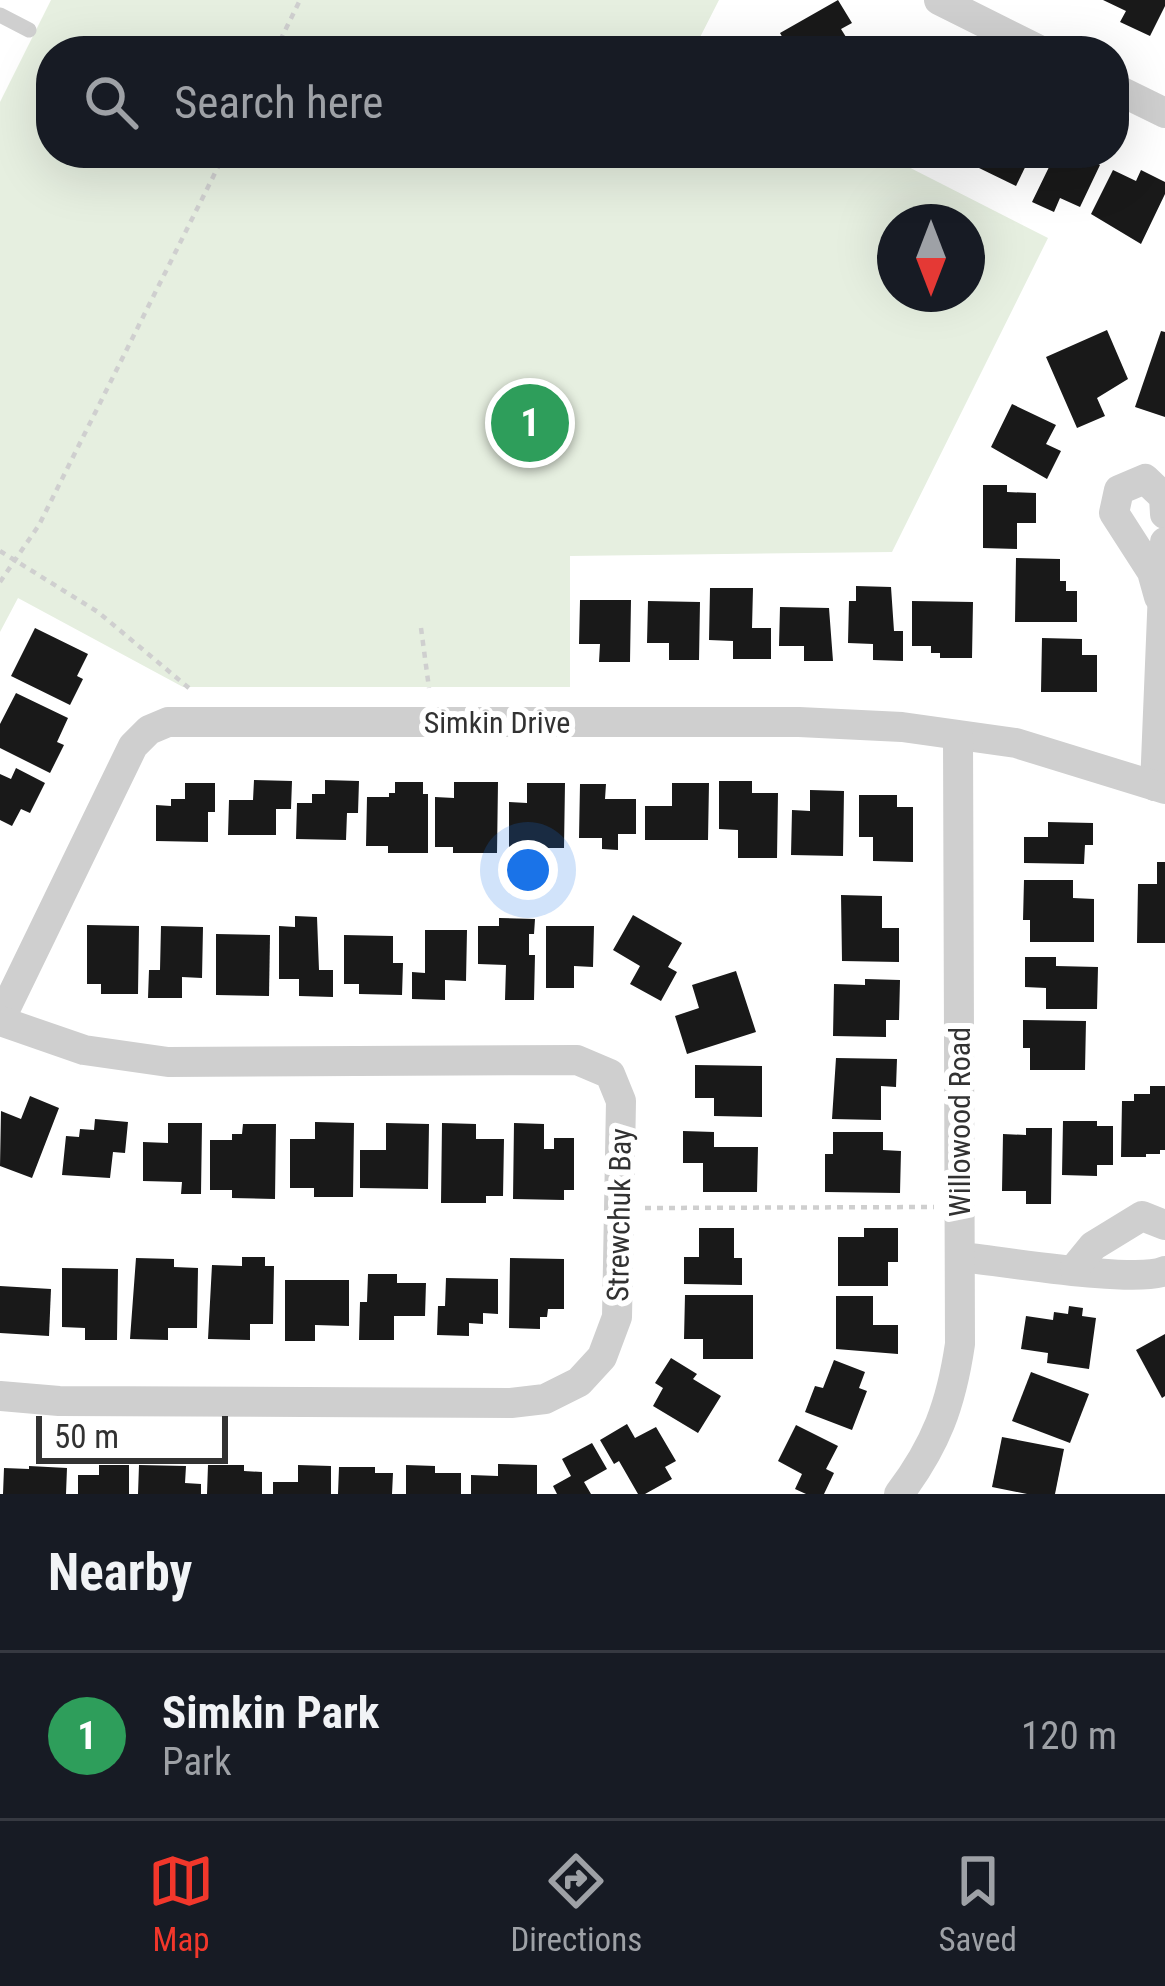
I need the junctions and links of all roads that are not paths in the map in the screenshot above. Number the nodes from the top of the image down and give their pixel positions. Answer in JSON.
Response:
{"nodes":[{"id":1,"x":939,"y":0,"type":"edge"},
{"id":2,"x":0,"y":15,"type":"edge"},
{"id":3,"x":29,"y":30,"type":"dead end"},
{"id":4,"x":1011,"y":36,"type":"edge"},
{"id":5,"x":1129,"y":95,"type":"edge"},
{"id":6,"x":1165,"y":113,"type":"edge"},
{"id":7,"x":1165,"y":514,"type":"edge"},
{"id":8,"x":1165,"y":542,"type":"edge"},
{"id":9,"x":1163,"y":615,"type":"edge"},
{"id":10,"x":958,"y":736,"type":"junction"},
{"id":11,"x":1160,"y":788,"type":"edge"},
{"id":12,"x":0,"y":1020,"type":"edge"},
{"id":13,"x":1165,"y":1225,"type":"edge"},
{"id":14,"x":962,"y":1257,"type":"junction"},
{"id":15,"x":1075,"y":1268,"type":"junction"},
{"id":16,"x":1165,"y":1271,"type":"edge"},
{"id":17,"x":0,"y":1396,"type":"edge"},
{"id":18,"x":899,"y":1494,"type":"edge"}],
"edges":[{"from":1,"to":4,"type":"street"},
{"from":2,"to":3,"type":"lane"},
{"from":5,"to":6,"type":"street"},
{"from":7,"to":9,"type":"street"},
{"from":8,"to":9,"type":"street"},
{"from":9,"to":11,"type":"street"},
{"from":10,"to":11,"type":"street","name":"Simkin Drive"},
{"from":10,"to":12,"type":"street","name":"Simkin Drive"},
{"from":10,"to":14,"type":"street","name":"Willowood Road"},
{"from":12,"to":17,"type":"street","name":"Strewchuk Bay"},
{"from":13,"to":15,"type":"street"},
{"from":14,"to":15,"type":"street"},
{"from":14,"to":18,"type":"street","name":"Willowood Road"},
{"from":15,"to":16,"type":"street"}]}
